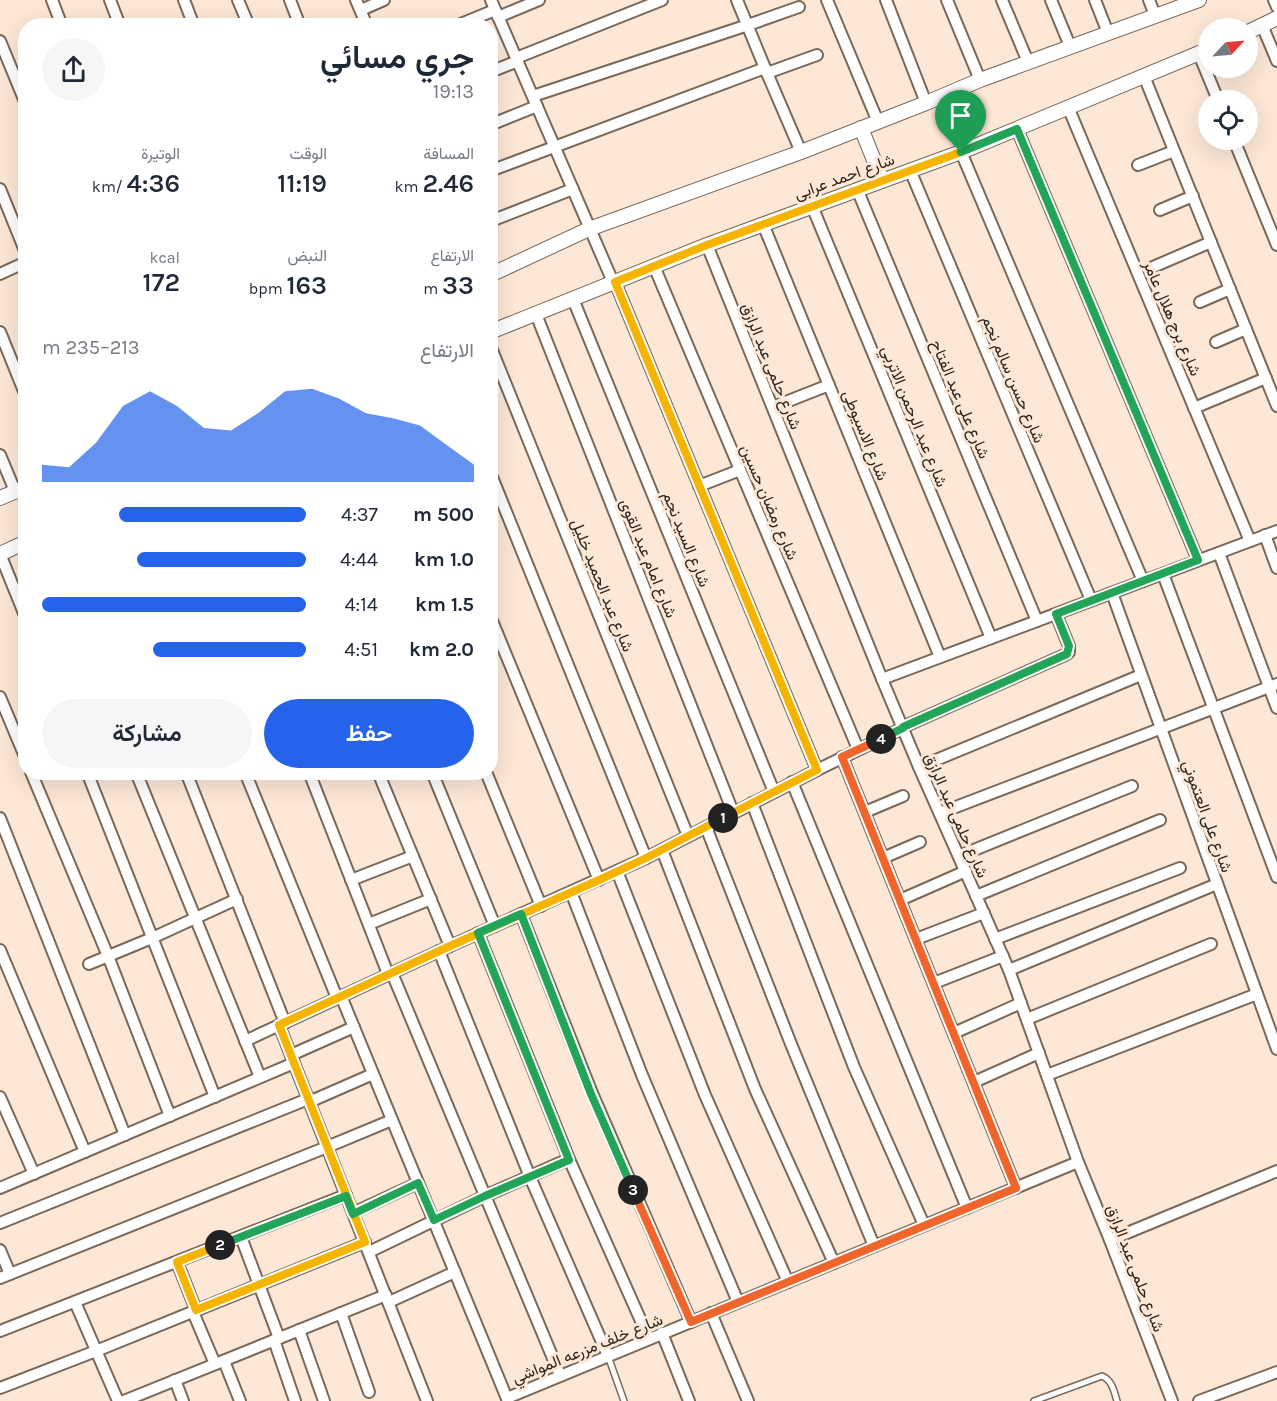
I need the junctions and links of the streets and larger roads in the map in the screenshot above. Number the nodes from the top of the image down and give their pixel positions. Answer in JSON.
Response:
{"nodes":[{"id":1,"x":52,"y":0,"type":"edge"},
{"id":2,"x":110,"y":0,"type":"edge"},
{"id":3,"x":184,"y":0,"type":"edge"},
{"id":4,"x":238,"y":0,"type":"edge"},
{"id":5,"x":290,"y":0,"type":"edge"},
{"id":6,"x":384,"y":0,"type":"edge"},
{"id":7,"x":539,"y":0,"type":"edge"},
{"id":8,"x":662,"y":0,"type":"edge"},
{"id":9,"x":737,"y":0,"type":"edge"},
{"id":10,"x":827,"y":0,"type":"edge"},
{"id":11,"x":885,"y":0,"type":"edge"},
{"id":12,"x":946,"y":0,"type":"edge"},
{"id":13,"x":1002,"y":0,"type":"edge"},
{"id":14,"x":1051,"y":0,"type":"edge"},
{"id":15,"x":1095,"y":0,"type":"edge"},
{"id":16,"x":1149,"y":0,"type":"edge"},
{"id":17,"x":1199,"y":0,"type":"edge"},
{"id":18,"x":1274,"y":0,"type":"edge"},
{"id":19,"x":359,"y":5,"type":"edge"},
{"id":20,"x":799,"y":7,"type":"dead end"},
{"id":21,"x":1277,"y":7,"type":"edge"},
{"id":22,"x":495,"y":9,"type":"edge"},
{"id":23,"x":1155,"y":15,"type":"junction"},
{"id":24,"x":59,"y":18,"type":"edge"},
{"id":25,"x":117,"y":18,"type":"edge"},
{"id":26,"x":191,"y":18,"type":"edge"},
{"id":27,"x":246,"y":18,"type":"edge"},
{"id":28,"x":297,"y":18,"type":"edge"},
{"id":29,"x":474,"y":18,"type":"edge"},
{"id":30,"x":1277,"y":18,"type":"edge"},
{"id":31,"x":748,"y":25,"type":"junction"},
{"id":32,"x":1262,"y":25,"type":"junction"},
{"id":33,"x":1258,"y":27,"type":"edge"},
{"id":34,"x":1108,"y":33,"type":"junction"},
{"id":35,"x":0,"y":41,"type":"edge"},
{"id":36,"x":1070,"y":46,"type":"junction"},
{"id":37,"x":1198,"y":54,"type":"edge"},
{"id":38,"x":817,"y":55,"type":"dead end"},
{"id":39,"x":517,"y":60,"type":"junction"},
{"id":40,"x":1277,"y":61,"type":"edge"},
{"id":41,"x":1028,"y":62,"type":"junction"},
{"id":42,"x":498,"y":68,"type":"edge"},
{"id":43,"x":766,"y":70,"type":"junction"},
{"id":44,"x":1144,"y":76,"type":"junction"},
{"id":45,"x":980,"y":80,"type":"junction"},
{"id":46,"x":18,"y":85,"type":"edge"},
{"id":47,"x":535,"y":101,"type":"junction"},
{"id":48,"x":926,"y":103,"type":"junction"},
{"id":49,"x":1068,"y":107,"type":"junction"},
{"id":50,"x":498,"y":121,"type":"edge"},
{"id":51,"x":878,"y":122,"type":"junction"},
{"id":52,"x":861,"y":128,"type":"junction"},
{"id":53,"x":1017,"y":129,"type":"junction"},
{"id":54,"x":554,"y":146,"type":"junction"},
{"id":55,"x":1238,"y":150,"type":"edge"},
{"id":56,"x":1174,"y":151,"type":"junction"},
{"id":57,"x":801,"y":152,"type":"junction"},
{"id":58,"x":961,"y":152,"type":"junction"},
{"id":59,"x":1138,"y":165,"type":"dead end"},
{"id":60,"x":498,"y":168,"type":"edge"},
{"id":61,"x":910,"y":170,"type":"junction"},
{"id":62,"x":882,"y":180,"type":"junction"},
{"id":63,"x":0,"y":189,"type":"edge"},
{"id":64,"x":573,"y":189,"type":"junction"},
{"id":65,"x":856,"y":189,"type":"junction"},
{"id":66,"x":1192,"y":196,"type":"junction"},
{"id":67,"x":812,"y":206,"type":"junction"},
{"id":68,"x":1160,"y":210,"type":"dead end"},
{"id":69,"x":498,"y":218,"type":"edge"},
{"id":70,"x":763,"y":224,"type":"junction"},
{"id":71,"x":589,"y":229,"type":"junction"},
{"id":72,"x":18,"y":233,"type":"edge"},
{"id":73,"x":1211,"y":242,"type":"junction"},
{"id":74,"x":707,"y":245,"type":"junction"},
{"id":75,"x":1277,"y":245,"type":"edge"},
{"id":76,"x":18,"y":266,"type":"edge"},
{"id":77,"x":654,"y":266,"type":"junction"},
{"id":78,"x":1153,"y":267,"type":"dead end"},
{"id":79,"x":498,"y":271,"type":"edge"},
{"id":80,"x":0,"y":274,"type":"edge"},
{"id":81,"x":614,"y":282,"type":"junction"},
{"id":82,"x":1230,"y":289,"type":"junction"},
{"id":83,"x":573,"y":299,"type":"junction"},
{"id":84,"x":1200,"y":302,"type":"dead end"},
{"id":85,"x":536,"y":314,"type":"junction"},
{"id":86,"x":498,"y":329,"type":"edge"},
{"id":87,"x":1246,"y":329,"type":"junction"},
{"id":88,"x":0,"y":333,"type":"edge"},
{"id":89,"x":1216,"y":342,"type":"dead end"},
{"id":90,"x":498,"y":365,"type":"edge"},
{"id":91,"x":18,"y":377,"type":"edge"},
{"id":92,"x":1266,"y":378,"type":"junction"},
{"id":93,"x":829,"y":385,"type":"junction"},
{"id":94,"x":1277,"y":406,"type":"edge"},
{"id":95,"x":772,"y":407,"type":"junction"},
{"id":96,"x":1194,"y":408,"type":"junction"},
{"id":97,"x":0,"y":455,"type":"edge"},
{"id":98,"x":740,"y":470,"type":"junction"},
{"id":99,"x":18,"y":486,"type":"edge"},
{"id":100,"x":699,"y":486,"type":"junction"},
{"id":101,"x":18,"y":490,"type":"edge"},
{"id":102,"x":498,"y":492,"type":"edge"},
{"id":103,"x":0,"y":498,"type":"edge"},
{"id":104,"x":1277,"y":531,"type":"edge"},
{"id":105,"x":1265,"y":535,"type":"junction"},
{"id":106,"x":1250,"y":541,"type":"junction"},
{"id":107,"x":18,"y":546,"type":"edge"},
{"id":108,"x":1218,"y":553,"type":"junction"},
{"id":109,"x":0,"y":554,"type":"edge"},
{"id":110,"x":1198,"y":560,"type":"junction"},
{"id":111,"x":1277,"y":567,"type":"edge"},
{"id":112,"x":1163,"y":574,"type":"junction"},
{"id":113,"x":1143,"y":581,"type":"junction"},
{"id":114,"x":1112,"y":593,"type":"junction"},
{"id":115,"x":18,"y":598,"type":"edge"},
{"id":116,"x":1092,"y":600,"type":"junction"},
{"id":117,"x":1056,"y":614,"type":"junction"},
{"id":118,"x":1037,"y":621,"type":"junction"},
{"id":119,"x":498,"y":635,"type":"edge"},
{"id":120,"x":991,"y":638,"type":"junction"},
{"id":121,"x":940,"y":657,"type":"junction"},
{"id":122,"x":1141,"y":675,"type":"junction"},
{"id":123,"x":882,"y":679,"type":"junction"},
{"id":124,"x":1273,"y":686,"type":"edge"},
{"id":125,"x":0,"y":698,"type":"edge"},
{"id":126,"x":1277,"y":708,"type":"edge"},
{"id":127,"x":1214,"y":709,"type":"junction"},
{"id":128,"x":903,"y":728,"type":"junction"},
{"id":129,"x":1161,"y":729,"type":"junction"},
{"id":130,"x":18,"y":740,"type":"edge"},
{"id":131,"x":858,"y":749,"type":"junction"},
{"id":132,"x":842,"y":757,"type":"junction"},
{"id":133,"x":919,"y":767,"type":"junction"},
{"id":134,"x":817,"y":770,"type":"junction"},
{"id":135,"x":34,"y":780,"type":"edge"},
{"id":136,"x":90,"y":780,"type":"edge"},
{"id":137,"x":139,"y":780,"type":"edge"},
{"id":138,"x":189,"y":780,"type":"edge"},
{"id":139,"x":248,"y":780,"type":"edge"},
{"id":140,"x":312,"y":780,"type":"edge"},
{"id":141,"x":381,"y":780,"type":"edge"},
{"id":142,"x":435,"y":780,"type":"edge"},
{"id":143,"x":489,"y":780,"type":"edge"},
{"id":144,"x":792,"y":782,"type":"junction"},
{"id":145,"x":1132,"y":786,"type":"dead end"},
{"id":146,"x":774,"y":792,"type":"junction"},
{"id":147,"x":903,"y":796,"type":"dead end"},
{"id":148,"x":752,"y":803,"type":"junction"},
{"id":149,"x":733,"y":813,"type":"junction"},
{"id":150,"x":865,"y":813,"type":"junction"},
{"id":151,"x":940,"y":813,"type":"junction"},
{"id":152,"x":0,"y":818,"type":"edge"},
{"id":153,"x":1160,"y":820,"type":"dead end"},
{"id":154,"x":706,"y":827,"type":"junction"},
{"id":155,"x":688,"y":836,"type":"junction"},
{"id":156,"x":920,"y":842,"type":"dead end"},
{"id":157,"x":662,"y":849,"type":"junction"},
{"id":158,"x":413,"y":856,"type":"junction"},
{"id":159,"x":959,"y":856,"type":"junction"},
{"id":160,"x":646,"y":858,"type":"junction"},
{"id":161,"x":883,"y":858,"type":"junction"},
{"id":162,"x":1180,"y":868,"type":"dead end"},
{"id":163,"x":617,"y":872,"type":"junction"},
{"id":164,"x":966,"y":872,"type":"junction"},
{"id":165,"x":1277,"y":877,"type":"edge"},
{"id":166,"x":351,"y":880,"type":"junction"},
{"id":167,"x":599,"y":880,"type":"junction"},
{"id":168,"x":1217,"y":884,"type":"junction"},
{"id":169,"x":571,"y":892,"type":"junction"},
{"id":170,"x":976,"y":896,"type":"junction"},
{"id":171,"x":237,"y":899,"type":"junction"},
{"id":172,"x":431,"y":899,"type":"junction"},
{"id":173,"x":900,"y":900,"type":"junction"},
{"id":174,"x":541,"y":906,"type":"junction"},
{"id":175,"x":984,"y":913,"type":"junction"},
{"id":176,"x":521,"y":914,"type":"junction"},
{"id":177,"x":195,"y":918,"type":"junction"},
{"id":178,"x":369,"y":924,"type":"junction"},
{"id":179,"x":495,"y":926,"type":"junction"},
{"id":180,"x":478,"y":933,"type":"junction"},
{"id":181,"x":152,"y":938,"type":"junction"},
{"id":182,"x":916,"y":939,"type":"junction"},
{"id":183,"x":995,"y":939,"type":"junction"},
{"id":184,"x":1211,"y":944,"type":"dead end"},
{"id":185,"x":450,"y":946,"type":"junction"},
{"id":186,"x":0,"y":950,"type":"edge"},
{"id":187,"x":439,"y":951,"type":"junction"},
{"id":188,"x":108,"y":956,"type":"junction"},
{"id":189,"x":1003,"y":956,"type":"junction"},
{"id":190,"x":89,"y":964,"type":"dead end"},
{"id":191,"x":1009,"y":970,"type":"junction"},
{"id":192,"x":390,"y":973,"type":"junction"},
{"id":193,"x":934,"y":983,"type":"junction"},
{"id":194,"x":1257,"y":994,"type":"junction"},
{"id":195,"x":339,"y":997,"type":"junction"},
{"id":196,"x":1021,"y":1003,"type":"junction"},
{"id":197,"x":1027,"y":1019,"type":"junction"},
{"id":198,"x":282,"y":1024,"type":"junction"},
{"id":199,"x":354,"y":1027,"type":"junction"},
{"id":200,"x":954,"y":1033,"type":"junction"},
{"id":201,"x":245,"y":1041,"type":"junction"},
{"id":202,"x":1277,"y":1049,"type":"edge"},
{"id":203,"x":1039,"y":1053,"type":"junction"},
{"id":204,"x":292,"y":1059,"type":"junction"},
{"id":205,"x":373,"y":1074,"type":"junction"},
{"id":206,"x":1047,"y":1075,"type":"junction"},
{"id":207,"x":260,"y":1077,"type":"junction"},
{"id":208,"x":974,"y":1082,"type":"junction"},
{"id":209,"x":0,"y":1097,"type":"edge"},
{"id":210,"x":215,"y":1097,"type":"junction"},
{"id":211,"x":309,"y":1100,"type":"junction"},
{"id":212,"x":170,"y":1116,"type":"junction"},
{"id":213,"x":392,"y":1120,"type":"junction"},
{"id":214,"x":125,"y":1135,"type":"junction"},
{"id":215,"x":327,"y":1147,"type":"junction"},
{"id":216,"x":85,"y":1152,"type":"junction"},
{"id":217,"x":569,"y":1160,"type":"junction"},
{"id":218,"x":1078,"y":1162,"type":"junction"},
{"id":219,"x":1277,"y":1171,"type":"edge"},
{"id":220,"x":34,"y":1174,"type":"junction"},
{"id":221,"x":530,"y":1177,"type":"junction"},
{"id":222,"x":418,"y":1183,"type":"junction"},
{"id":223,"x":0,"y":1188,"type":"edge"},
{"id":224,"x":1016,"y":1188,"type":"junction"},
{"id":225,"x":346,"y":1196,"type":"junction"},
{"id":226,"x":485,"y":1196,"type":"junction"},
{"id":227,"x":967,"y":1208,"type":"junction"},
{"id":228,"x":353,"y":1214,"type":"junction"},
{"id":229,"x":434,"y":1220,"type":"junction"},
{"id":230,"x":0,"y":1223,"type":"edge"},
{"id":231,"x":924,"y":1226,"type":"junction"},
{"id":232,"x":241,"y":1237,"type":"junction"},
{"id":233,"x":1110,"y":1240,"type":"junction"},
{"id":234,"x":874,"y":1246,"type":"junction"},
{"id":235,"x":367,"y":1247,"type":"junction"},
{"id":236,"x":0,"y":1250,"type":"edge"},
{"id":237,"x":177,"y":1262,"type":"junction"},
{"id":238,"x":834,"y":1263,"type":"junction"},
{"id":239,"x":455,"y":1272,"type":"junction"},
{"id":240,"x":5,"y":1276,"type":"edge"},
{"id":241,"x":788,"y":1282,"type":"junction"},
{"id":242,"x":259,"y":1285,"type":"junction"},
{"id":243,"x":387,"y":1298,"type":"junction"},
{"id":244,"x":75,"y":1302,"type":"junction"},
{"id":245,"x":738,"y":1302,"type":"junction"},
{"id":246,"x":195,"y":1311,"type":"junction"},
{"id":247,"x":341,"y":1313,"type":"junction"},
{"id":248,"x":711,"y":1313,"type":"junction"},
{"id":249,"x":691,"y":1322,"type":"junction"},
{"id":250,"x":299,"y":1330,"type":"junction"},
{"id":251,"x":0,"y":1331,"type":"edge"},
{"id":252,"x":662,"y":1333,"type":"junction"},
{"id":253,"x":649,"y":1339,"type":"junction"},
{"id":254,"x":276,"y":1340,"type":"junction"},
{"id":255,"x":96,"y":1351,"type":"junction"},
{"id":256,"x":608,"y":1356,"type":"junction"},
{"id":257,"x":220,"y":1362,"type":"junction"},
{"id":258,"x":1277,"y":1372,"type":"edge"},
{"id":259,"x":560,"y":1376,"type":"junction"},
{"id":260,"x":175,"y":1380,"type":"junction"},
{"id":261,"x":0,"y":1388,"type":"edge"},
{"id":262,"x":369,"y":1392,"type":"dead end"},
{"id":263,"x":427,"y":1399,"type":"edge"},
{"id":264,"x":507,"y":1399,"type":"edge"},
{"id":265,"x":130,"y":1400,"type":"edge"},
{"id":266,"x":118,"y":1401,"type":"edge"},
{"id":267,"x":183,"y":1401,"type":"edge"},
{"id":268,"x":240,"y":1401,"type":"edge"},
{"id":269,"x":295,"y":1401,"type":"edge"},
{"id":270,"x":324,"y":1401,"type":"edge"},
{"id":271,"x":688,"y":1401,"type":"edge"},
{"id":272,"x":748,"y":1401,"type":"edge"},
{"id":273,"x":1172,"y":1401,"type":"edge"},
{"id":274,"x":1199,"y":1401,"type":"edge"}],
"edges":[{"from":1,"to":24,"type":"street"},
{"from":2,"to":25,"type":"street"},
{"from":3,"to":26,"type":"street"},
{"from":4,"to":27,"type":"street"},
{"from":5,"to":28,"type":"street"},
{"from":6,"to":19,"type":"street"},
{"from":7,"to":22,"type":"street"},
{"from":8,"to":39,"type":"street"},
{"from":9,"to":31,"type":"street"},
{"from":10,"to":51,"type":"street"},
{"from":11,"to":48,"type":"street"},
{"from":12,"to":45,"type":"street"},
{"from":13,"to":41,"type":"street"},
{"from":14,"to":36,"type":"street"},
{"from":15,"to":34,"type":"street"},
{"from":16,"to":23,"type":"street"},
{"from":17,"to":23,"type":"street"},
{"from":18,"to":21,"type":"street"},
{"from":20,"to":31,"type":"street"},
{"from":22,"to":29,"type":"street"},
{"from":22,"to":39,"type":"street"},
{"from":23,"to":34,"type":"street"},
{"from":30,"to":32,"type":"street"},
{"from":31,"to":43,"type":"street"},
{"from":31,"to":47,"type":"street"},
{"from":32,"to":33,"type":"street"},
{"from":32,"to":40,"type":"street"},
{"from":34,"to":36,"type":"street"},
{"from":35,"to":46,"type":"street"},
{"from":36,"to":41,"type":"street"},
{"from":37,"to":44,"type":"street","name":"شارع احمد عرابى"},
{"from":38,"to":43,"type":"street"},
{"from":39,"to":42,"type":"street"},
{"from":39,"to":47,"type":"street"},
{"from":41,"to":45,"type":"street"},
{"from":43,"to":54,"type":"street"},
{"from":43,"to":57,"type":"street"},
{"from":44,"to":49,"type":"street","name":"شارع احمد عرابى"},
{"from":44,"to":56,"type":"street"},
{"from":45,"to":48,"type":"street"},
{"from":47,"to":50,"type":"street"},
{"from":47,"to":54,"type":"street"},
{"from":48,"to":51,"type":"street"},
{"from":49,"to":53,"type":"street","name":"شارع احمد عرابى"},
{"from":49,"to":96,"type":"street","name":"شارع برج هلال عامر"},
{"from":51,"to":52,"type":"street"},
{"from":52,"to":57,"type":"street"},
{"from":52,"to":62,"type":"street"},
{"from":53,"to":58,"type":"street","name":"شارع احمد عرابى"},
{"from":53,"to":110,"type":"street"},
{"from":54,"to":60,"type":"street"},
{"from":54,"to":64,"type":"street"},
{"from":55,"to":75,"type":"street"},
{"from":56,"to":59,"type":"street"},
{"from":56,"to":66,"type":"street"},
{"from":57,"to":71,"type":"street"},
{"from":58,"to":61,"type":"street","name":"شارع احمد عرابى"},
{"from":58,"to":113,"type":"street"},
{"from":61,"to":62,"type":"street","name":"شارع احمد عرابى"},
{"from":61,"to":116,"type":"street","name":"شارع حسن سالم نجم"},
{"from":62,"to":65,"type":"street","name":"شارع احمد عرابى"},
{"from":63,"to":72,"type":"street"},
{"from":64,"to":69,"type":"street"},
{"from":64,"to":71,"type":"street"},
{"from":65,"to":67,"type":"street","name":"شارع احمد عرابى"},
{"from":65,"to":118,"type":"street","name":"شارع على عبد الفتاح"},
{"from":66,"to":68,"type":"street"},
{"from":66,"to":73,"type":"street"},
{"from":67,"to":70,"type":"street","name":"شارع احمد عرابى"},
{"from":67,"to":120,"type":"street","name":"شارع عبد الرحمن الاتربي"},
{"from":70,"to":74,"type":"street","name":"شارع احمد عرابى"},
{"from":70,"to":93,"type":"street","name":"شارع الاسيوطى"},
{"from":71,"to":79,"type":"street"},
{"from":71,"to":81,"type":"street"},
{"from":73,"to":78,"type":"street"},
{"from":73,"to":82,"type":"street"},
{"from":74,"to":77,"type":"street","name":"شارع احمد عرابى"},
{"from":74,"to":95,"type":"street","name":"شارع حلمى عبد الرازق"},
{"from":76,"to":80,"type":"street"},
{"from":77,"to":81,"type":"street","name":"شارع احمد عرابى"},
{"from":77,"to":98,"type":"street","name":"شارع رمضان حسين"},
{"from":81,"to":83,"type":"street","name":"شارع احمد عرابى"},
{"from":81,"to":100,"type":"street"},
{"from":82,"to":84,"type":"street"},
{"from":82,"to":87,"type":"street"},
{"from":83,"to":85,"type":"street","name":"شارع احمد عرابى"},
{"from":83,"to":146,"type":"street","name":"شارع السيد نجم"},
{"from":85,"to":86,"type":"street","name":"شارع احمد عرابى"},
{"from":85,"to":149,"type":"street","name":"شارع امام عبد القوى"},
{"from":87,"to":89,"type":"street"},
{"from":87,"to":92,"type":"street"},
{"from":88,"to":91,"type":"street"},
{"from":90,"to":155,"type":"street","name":"شارع عبد الحميد خليل"},
{"from":92,"to":94,"type":"street"},
{"from":92,"to":96,"type":"street"},
{"from":93,"to":95,"type":"street"},
{"from":93,"to":121,"type":"street","name":"شارع الاسيوطى"},
{"from":95,"to":123,"type":"street","name":"شارع حلمى عبد الرازق"},
{"from":96,"to":106,"type":"street","name":"شارع برج هلال عامر"},
{"from":97,"to":99,"type":"street"},
{"from":98,"to":100,"type":"street"},
{"from":98,"to":131,"type":"street","name":"شارع رمضان حسين"},
{"from":100,"to":134,"type":"street"},
{"from":101,"to":103,"type":"street"},
{"from":102,"to":160,"type":"street"},
{"from":104,"to":105,"type":"street"},
{"from":105,"to":106,"type":"street"},
{"from":105,"to":111,"type":"street"},
{"from":106,"to":108,"type":"street"},
{"from":107,"to":109,"type":"street"},
{"from":108,"to":110,"type":"street"},
{"from":108,"to":124,"type":"street"},
{"from":109,"to":115,"type":"street"},
{"from":110,"to":112,"type":"street"},
{"from":112,"to":113,"type":"street"},
{"from":112,"to":127,"type":"street"},
{"from":113,"to":114,"type":"street"},
{"from":114,"to":116,"type":"street"},
{"from":114,"to":122,"type":"street","name":"شارع على العتموني"},
{"from":116,"to":117,"type":"street"},
{"from":117,"to":118,"type":"street"},
{"from":117,"to":128,"type":"street"},
{"from":118,"to":120,"type":"street"},
{"from":119,"to":167,"type":"street"},
{"from":120,"to":121,"type":"street"},
{"from":121,"to":123,"type":"street"},
{"from":122,"to":129,"type":"street","name":"شارع على العتموني"},
{"from":122,"to":133,"type":"street"},
{"from":123,"to":128,"type":"street","name":"شارع حلمى عبد الرازق"},
{"from":124,"to":126,"type":"street"},
{"from":124,"to":127,"type":"street"},
{"from":125,"to":130,"type":"street"},
{"from":127,"to":129,"type":"street"},
{"from":127,"to":165,"type":"street"},
{"from":128,"to":131,"type":"street"},
{"from":128,"to":133,"type":"street","name":"شارع حلمى عبد الرازق"},
{"from":129,"to":151,"type":"street"},
{"from":129,"to":168,"type":"street","name":"شارع على العتموني"},
{"from":131,"to":132,"type":"street"},
{"from":132,"to":134,"type":"street"},
{"from":132,"to":150,"type":"street"},
{"from":133,"to":151,"type":"street","name":"شارع حلمى عبد الرازق"},
{"from":134,"to":144,"type":"street"},
{"from":135,"to":188,"type":"street"},
{"from":136,"to":181,"type":"street"},
{"from":137,"to":177,"type":"street"},
{"from":138,"to":171,"type":"street"},
{"from":139,"to":195,"type":"street"},
{"from":140,"to":166,"type":"street"},
{"from":141,"to":158,"type":"street"},
{"from":142,"to":179,"type":"street"},
{"from":143,"to":174,"type":"street"},
{"from":144,"to":146,"type":"street"},
{"from":144,"to":227,"type":"street"},
{"from":145,"to":159,"type":"street"},
{"from":146,"to":148,"type":"street"},
{"from":147,"to":150,"type":"street"},
{"from":148,"to":149,"type":"street"},
{"from":148,"to":231,"type":"street"},
{"from":149,"to":154,"type":"street"},
{"from":150,"to":161,"type":"street"},
{"from":151,"to":159,"type":"street","name":"شارع حلمى عبد الرازق"},
{"from":152,"to":214,"type":"street"},
{"from":153,"to":170,"type":"street"},
{"from":154,"to":155,"type":"street"},
{"from":154,"to":234,"type":"street"},
{"from":155,"to":157,"type":"street"},
{"from":156,"to":161,"type":"street"},
{"from":157,"to":160,"type":"street"},
{"from":157,"to":238,"type":"street"},
{"from":158,"to":166,"type":"street"},
{"from":158,"to":172,"type":"street"},
{"from":159,"to":164,"type":"street","name":"شارع حلمى عبد الرازق"},
{"from":160,"to":163,"type":"street"},
{"from":161,"to":173,"type":"street"},
{"from":162,"to":183,"type":"street"},
{"from":163,"to":167,"type":"street"},
{"from":163,"to":241,"type":"street"},
{"from":164,"to":170,"type":"street","name":"شارع حلمى عبد الرازق"},
{"from":164,"to":173,"type":"street"},
{"from":166,"to":178,"type":"street"},
{"from":167,"to":169,"type":"street"},
{"from":168,"to":191,"type":"street"},
{"from":168,"to":194,"type":"street","name":"شارع على العتموني"},
{"from":169,"to":174,"type":"street"},
{"from":169,"to":245,"type":"street"},
{"from":170,"to":175,"type":"street","name":"شارع حلمى عبد الرازق"},
{"from":171,"to":177,"type":"street"},
{"from":171,"to":198,"type":"street"},
{"from":172,"to":178,"type":"street"},
{"from":172,"to":185,"type":"street"},
{"from":173,"to":182,"type":"street"},
{"from":174,"to":176,"type":"street"},
{"from":175,"to":182,"type":"street"},
{"from":175,"to":183,"type":"street","name":"شارع حلمى عبد الرازق"},
{"from":176,"to":179,"type":"street"},
{"from":176,"to":249,"type":"street"},
{"from":177,"to":181,"type":"street"},
{"from":177,"to":201,"type":"street"},
{"from":178,"to":192,"type":"street"},
{"from":179,"to":180,"type":"street"},
{"from":180,"to":185,"type":"street"},
{"from":180,"to":217,"type":"street"},
{"from":181,"to":188,"type":"street"},
{"from":181,"to":210,"type":"street"},
{"from":182,"to":193,"type":"street"},
{"from":183,"to":189,"type":"street","name":"شارع حلمى عبد الرازق"},
{"from":184,"to":197,"type":"street"},
{"from":185,"to":187,"type":"street"},
{"from":186,"to":216,"type":"street"},
{"from":187,"to":192,"type":"street"},
{"from":187,"to":221,"type":"street"},
{"from":188,"to":190,"type":"street"},
{"from":188,"to":212,"type":"street"},
{"from":189,"to":191,"type":"street","name":"شارع حلمى عبد الرازق"},
{"from":189,"to":193,"type":"street"},
{"from":191,"to":196,"type":"street","name":"شارع حلمى عبد الرازق"},
{"from":192,"to":195,"type":"street"},
{"from":192,"to":226,"type":"street"},
{"from":193,"to":200,"type":"street"},
{"from":194,"to":202,"type":"street","name":"شارع على العتموني"},
{"from":194,"to":206,"type":"street"},
{"from":195,"to":198,"type":"street"},
{"from":195,"to":199,"type":"street"},
{"from":196,"to":197,"type":"street","name":"شارع حلمى عبد الرازق"},
{"from":196,"to":200,"type":"street"},
{"from":197,"to":203,"type":"street","name":"شارع حلمى عبد الرازق"},
{"from":198,"to":201,"type":"street"},
{"from":198,"to":204,"type":"street"},
{"from":199,"to":204,"type":"street"},
{"from":199,"to":205,"type":"street"},
{"from":200,"to":208,"type":"street"},
{"from":201,"to":207,"type":"street"},
{"from":203,"to":206,"type":"street","name":"شارع حلمى عبد الرازق"},
{"from":203,"to":208,"type":"street"},
{"from":204,"to":207,"type":"street"},
{"from":204,"to":211,"type":"street"},
{"from":205,"to":211,"type":"street"},
{"from":205,"to":213,"type":"street"},
{"from":206,"to":218,"type":"street","name":"شارع حلمى عبد الرازق"},
{"from":207,"to":210,"type":"street"},
{"from":208,"to":224,"type":"street"},
{"from":209,"to":220,"type":"street"},
{"from":210,"to":212,"type":"street"},
{"from":211,"to":215,"type":"street"},
{"from":211,"to":230,"type":"street"},
{"from":212,"to":214,"type":"street"},
{"from":213,"to":215,"type":"street"},
{"from":213,"to":222,"type":"street"},
{"from":214,"to":216,"type":"street"},
{"from":215,"to":225,"type":"street"},
{"from":215,"to":240,"type":"street"},
{"from":216,"to":220,"type":"street"},
{"from":217,"to":221,"type":"street"},
{"from":217,"to":253,"type":"street"},
{"from":218,"to":224,"type":"street","name":"شارع خلف مزرعه المواشي"},
{"from":218,"to":233,"type":"street","name":"شارع حلمى عبد الرازق"},
{"from":219,"to":233,"type":"street"},
{"from":220,"to":223,"type":"street"},
{"from":221,"to":226,"type":"street"},
{"from":221,"to":256,"type":"street"},
{"from":222,"to":228,"type":"street"},
{"from":222,"to":229,"type":"street"},
{"from":224,"to":227,"type":"street","name":"شارع خلف مزرعه المواشي"},
{"from":225,"to":228,"type":"street"},
{"from":225,"to":232,"type":"street"},
{"from":226,"to":229,"type":"street"},
{"from":226,"to":259,"type":"street"},
{"from":227,"to":231,"type":"street","name":"شارع خلف مزرعه المواشي"},
{"from":228,"to":235,"type":"street"},
{"from":229,"to":235,"type":"street"},
{"from":229,"to":239,"type":"street"},
{"from":231,"to":234,"type":"street","name":"شارع خلف مزرعه المواشي"},
{"from":232,"to":237,"type":"street"},
{"from":232,"to":242,"type":"street"},
{"from":233,"to":273,"type":"street","name":"شارع حلمى عبد الرازق"},
{"from":234,"to":238,"type":"street","name":"شارع خلف مزرعه المواشي"},
{"from":235,"to":242,"type":"street"},
{"from":235,"to":243,"type":"street"},
{"from":236,"to":240,"type":"street"},
{"from":237,"to":244,"type":"street"},
{"from":237,"to":246,"type":"street"},
{"from":238,"to":241,"type":"street","name":"شارع خلف مزرعه المواشي"},
{"from":239,"to":243,"type":"street"},
{"from":239,"to":264,"type":"street"},
{"from":241,"to":245,"type":"street","name":"شارع خلف مزرعه المواشي"},
{"from":242,"to":246,"type":"street"},
{"from":242,"to":254,"type":"street"},
{"from":243,"to":247,"type":"street"},
{"from":243,"to":263,"type":"street"},
{"from":244,"to":251,"type":"street"},
{"from":244,"to":255,"type":"street"},
{"from":245,"to":248,"type":"street","name":"شارع خلف مزرعه المواشي"},
{"from":246,"to":255,"type":"street"},
{"from":246,"to":257,"type":"street"},
{"from":247,"to":250,"type":"street"},
{"from":247,"to":262,"type":"street"},
{"from":248,"to":249,"type":"street","name":"شارع خلف مزرعه المواشي"},
{"from":248,"to":272,"type":"street"},
{"from":249,"to":252,"type":"street","name":"شارع خلف مزرعه المواشي"},
{"from":250,"to":254,"type":"street"},
{"from":250,"to":270,"type":"street"},
{"from":252,"to":253,"type":"street","name":"شارع خلف مزرعه المواشي"},
{"from":252,"to":271,"type":"street"},
{"from":253,"to":256,"type":"street","name":"شارع خلف مزرعه المواشي"},
{"from":254,"to":257,"type":"street"},
{"from":254,"to":269,"type":"street"},
{"from":255,"to":261,"type":"street"},
{"from":255,"to":266,"type":"street"},
{"from":256,"to":259,"type":"street","name":"شارع خلف مزرعه المواشي"},
{"from":257,"to":260,"type":"street"},
{"from":257,"to":268,"type":"street"},
{"from":258,"to":274,"type":"street"},
{"from":259,"to":264,"type":"street","name":"شارع خلف مزرعه المواشي"},
{"from":260,"to":265,"type":"street"},
{"from":260,"to":267,"type":"street"}]}
